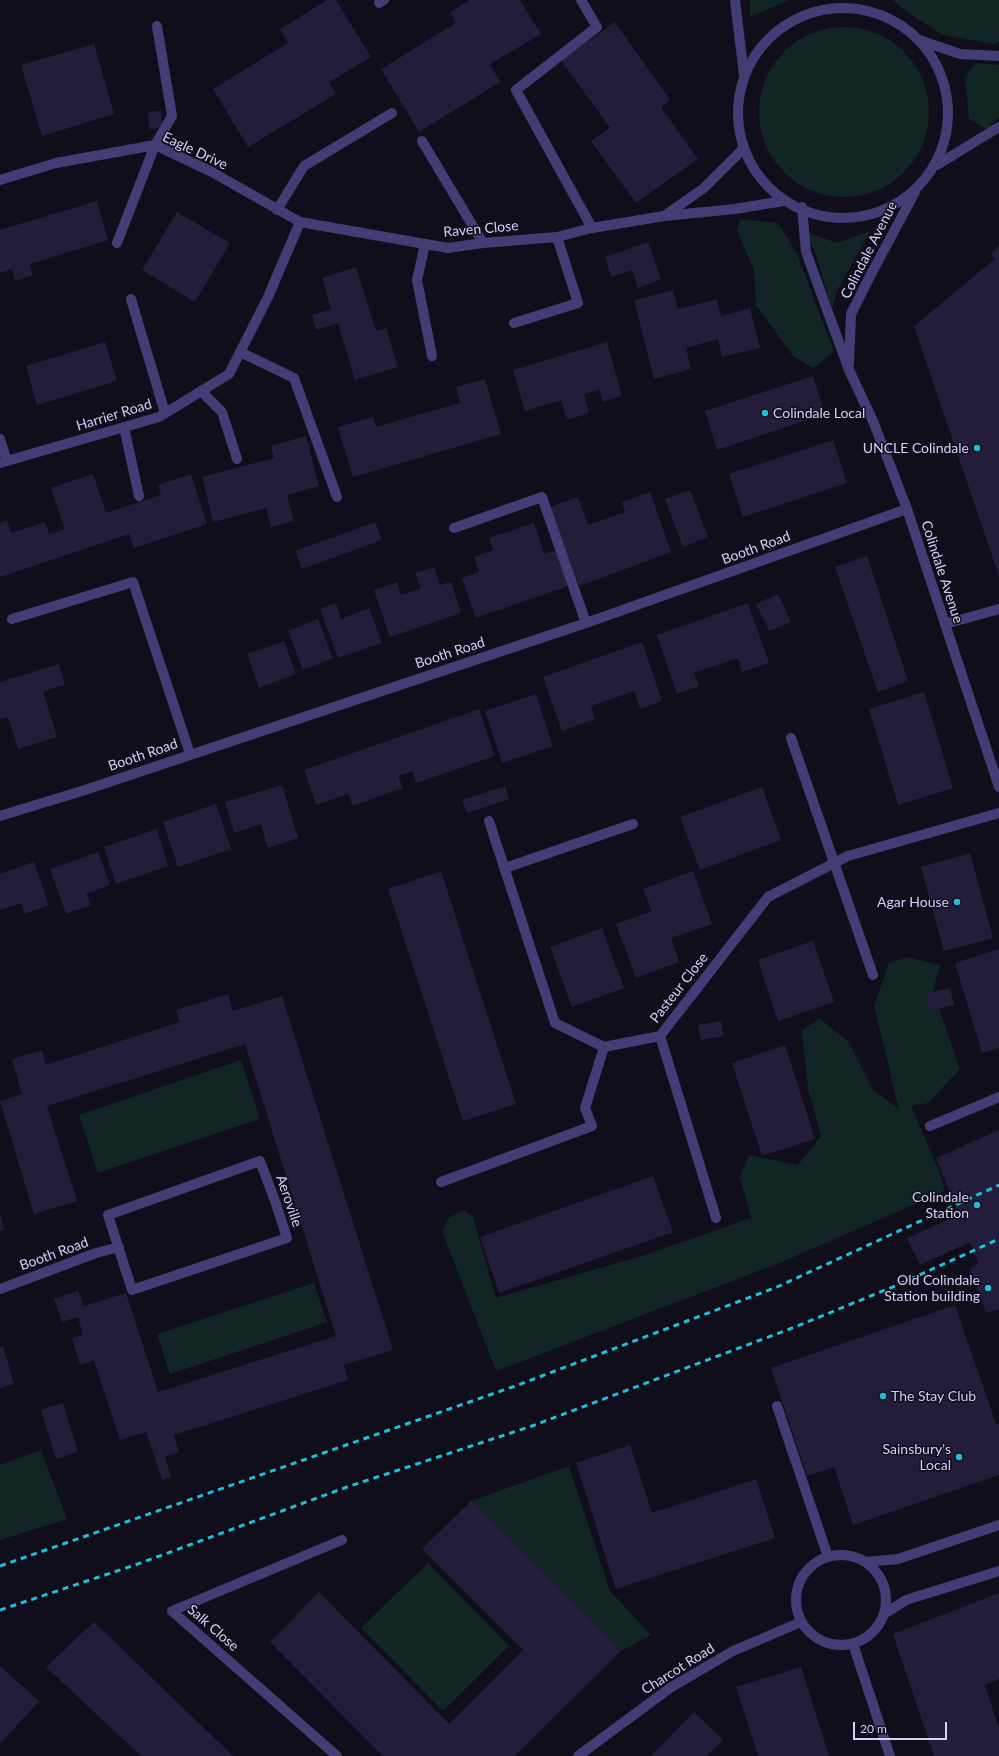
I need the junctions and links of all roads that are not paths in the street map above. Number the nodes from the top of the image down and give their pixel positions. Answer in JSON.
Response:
{"nodes":[{"id":1,"x":581,"y":0,"type":"edge"},
{"id":2,"x":735,"y":0,"type":"edge"},
{"id":3,"x":857,"y":0,"type":"edge"},
{"id":4,"x":861,"y":10,"type":"junction"},
{"id":5,"x":157,"y":26,"type":"dead end"},
{"id":6,"x":919,"y":40,"type":"junction"},
{"id":7,"x":999,"y":56,"type":"edge"},
{"id":8,"x":744,"y":75,"type":"junction"},
{"id":9,"x":392,"y":113,"type":"dead end"},
{"id":10,"x":999,"y":127,"type":"edge"},
{"id":11,"x":422,"y":141,"type":"dead end"},
{"id":12,"x":155,"y":146,"type":"junction"},
{"id":13,"x":743,"y":149,"type":"junction"},
{"id":14,"x":937,"y":165,"type":"junction"},
{"id":15,"x":0,"y":180,"type":"edge"},
{"id":16,"x":915,"y":192,"type":"junction"},
{"id":17,"x":782,"y":201,"type":"junction"},
{"id":18,"x":802,"y":207,"type":"junction"},
{"id":19,"x":277,"y":210,"type":"junction"},
{"id":20,"x":664,"y":216,"type":"junction"},
{"id":21,"x":300,"y":222,"type":"junction"},
{"id":22,"x":592,"y":228,"type":"junction"},
{"id":23,"x":557,"y":237,"type":"junction"},
{"id":24,"x":117,"y":243,"type":"dead end"},
{"id":25,"x":483,"y":243,"type":"junction"},
{"id":26,"x":425,"y":244,"type":"junction"},
{"id":27,"x":131,"y":299,"type":"dead end"},
{"id":28,"x":514,"y":323,"type":"dead end"},
{"id":29,"x":240,"y":352,"type":"junction"},
{"id":30,"x":432,"y":356,"type":"dead end"},
{"id":31,"x":848,"y":370,"type":"junction"},
{"id":32,"x":201,"y":391,"type":"junction"},
{"id":33,"x":165,"y":413,"type":"junction"},
{"id":34,"x":124,"y":427,"type":"junction"},
{"id":35,"x":0,"y":439,"type":"edge"},
{"id":36,"x":237,"y":459,"type":"dead end"},
{"id":37,"x":4,"y":462,"type":"edge"},
{"id":38,"x":139,"y":496,"type":"dead end"},
{"id":39,"x":337,"y":497,"type":"dead end"},
{"id":40,"x":907,"y":509,"type":"junction"},
{"id":41,"x":454,"y":528,"type":"dead end"},
{"id":42,"x":999,"y":609,"type":"edge"},
{"id":43,"x":12,"y":619,"type":"dead end"},
{"id":44,"x":586,"y":623,"type":"junction"},
{"id":45,"x":945,"y":624,"type":"junction"},
{"id":46,"x":791,"y":738,"type":"dead end"},
{"id":47,"x":190,"y":754,"type":"junction"},
{"id":48,"x":999,"y":787,"type":"edge"},
{"id":49,"x":999,"y":813,"type":"edge"},
{"id":50,"x":0,"y":816,"type":"edge"},
{"id":51,"x":489,"y":821,"type":"dead end"},
{"id":52,"x":633,"y":824,"type":"dead end"},
{"id":53,"x":834,"y":863,"type":"junction"},
{"id":54,"x":505,"y":868,"type":"junction"},
{"id":55,"x":873,"y":975,"type":"dead end"},
{"id":56,"x":660,"y":1036,"type":"junction"},
{"id":57,"x":604,"y":1047,"type":"junction"},
{"id":58,"x":999,"y":1097,"type":"edge"},
{"id":59,"x":930,"y":1126,"type":"dead end"},
{"id":60,"x":441,"y":1182,"type":"dead end"},
{"id":61,"x":716,"y":1218,"type":"dead end"},
{"id":62,"x":119,"y":1247,"type":"junction"},
{"id":63,"x":0,"y":1289,"type":"edge"},
{"id":64,"x":777,"y":1406,"type":"dead end"},
{"id":65,"x":999,"y":1525,"type":"edge"},
{"id":66,"x":342,"y":1540,"type":"dead end"},
{"id":67,"x":828,"y":1557,"type":"junction"},
{"id":68,"x":866,"y":1562,"type":"junction"},
{"id":69,"x":999,"y":1571,"type":"edge"},
{"id":70,"x":884,"y":1614,"type":"junction"},
{"id":71,"x":802,"y":1622,"type":"junction"},
{"id":72,"x":853,"y":1644,"type":"junction"},
{"id":73,"x":337,"y":1756,"type":"edge"},
{"id":74,"x":578,"y":1756,"type":"edge"},
{"id":75,"x":890,"y":1756,"type":"edge"}],
"edges":[{"from":1,"to":22,"type":"street"},
{"from":2,"to":8,"type":"street"},
{"from":3,"to":4,"type":"street"},
{"from":4,"to":6,"type":"street"},
{"from":4,"to":8,"type":"street"},
{"from":5,"to":12,"type":"street"},
{"from":6,"to":7,"type":"street"},
{"from":6,"to":14,"type":"street"},
{"from":8,"to":13,"type":"street"},
{"from":9,"to":19,"type":"street"},
{"from":10,"to":14,"type":"street"},
{"from":11,"to":25,"type":"street"},
{"from":12,"to":15,"type":"street","name":"Eagle Drive"},
{"from":12,"to":19,"type":"street","name":"Eagle Drive"},
{"from":12,"to":24,"type":"street"},
{"from":13,"to":17,"type":"street"},
{"from":13,"to":20,"type":"street","name":"Raven Close"},
{"from":14,"to":16,"type":"street"},
{"from":16,"to":18,"type":"street"},
{"from":16,"to":31,"type":"street","name":"Colindale Avenue"},
{"from":17,"to":18,"type":"street"},
{"from":17,"to":20,"type":"street","name":"Raven Close"},
{"from":18,"to":31,"type":"street","name":"Colindale Avenue"},
{"from":19,"to":21,"type":"street","name":"Eagle Drive"},
{"from":20,"to":22,"type":"street","name":"Raven Close"},
{"from":21,"to":26,"type":"street","name":"Raven Close"},
{"from":21,"to":29,"type":"street","name":"Harrier Road"},
{"from":22,"to":23,"type":"street","name":"Raven Close"},
{"from":23,"to":25,"type":"street","name":"Raven Close"},
{"from":23,"to":28,"type":"street"},
{"from":25,"to":26,"type":"street","name":"Raven Close"},
{"from":26,"to":30,"type":"street"},
{"from":27,"to":33,"type":"street"},
{"from":29,"to":32,"type":"street","name":"Harrier Road"},
{"from":29,"to":39,"type":"street"},
{"from":31,"to":40,"type":"street","name":"Colindale Avenue"},
{"from":32,"to":33,"type":"street","name":"Harrier Road"},
{"from":32,"to":36,"type":"street"},
{"from":33,"to":34,"type":"street","name":"Harrier Road"},
{"from":34,"to":37,"type":"street","name":"Harrier Road"},
{"from":34,"to":38,"type":"street"},
{"from":35,"to":37,"type":"street"},
{"from":40,"to":44,"type":"street","name":"Booth Road"},
{"from":40,"to":45,"type":"street","name":"Colindale Avenue"},
{"from":41,"to":44,"type":"street"},
{"from":42,"to":45,"type":"street"},
{"from":43,"to":47,"type":"street"},
{"from":44,"to":47,"type":"street","name":"Booth Road"},
{"from":45,"to":48,"type":"street","name":"Colindale Avenue"},
{"from":46,"to":53,"type":"street"},
{"from":47,"to":50,"type":"street","name":"Booth Road"},
{"from":49,"to":53,"type":"street","name":"Pasteur Close"},
{"from":51,"to":54,"type":"street"},
{"from":52,"to":54,"type":"street"},
{"from":53,"to":55,"type":"street"},
{"from":53,"to":56,"type":"street","name":"Pasteur Close"},
{"from":54,"to":57,"type":"street"},
{"from":56,"to":57,"type":"street","name":"Pasteur Close"},
{"from":56,"to":61,"type":"street"},
{"from":57,"to":60,"type":"street"},
{"from":58,"to":59,"type":"street"},
{"from":62,"to":62,"type":"street","name":"Aeroville"},
{"from":62,"to":63,"type":"street","name":"Booth Road"},
{"from":64,"to":67,"type":"street"},
{"from":65,"to":68,"type":"street"},
{"from":66,"to":73,"type":"street","name":"Salk Close"},
{"from":67,"to":68,"type":"street"},
{"from":67,"to":71,"type":"street"},
{"from":68,"to":70,"type":"street"},
{"from":69,"to":70,"type":"street"},
{"from":70,"to":72,"type":"street"},
{"from":71,"to":72,"type":"street"},
{"from":71,"to":74,"type":"street","name":"Charcot Road"},
{"from":72,"to":75,"type":"street"}]}
